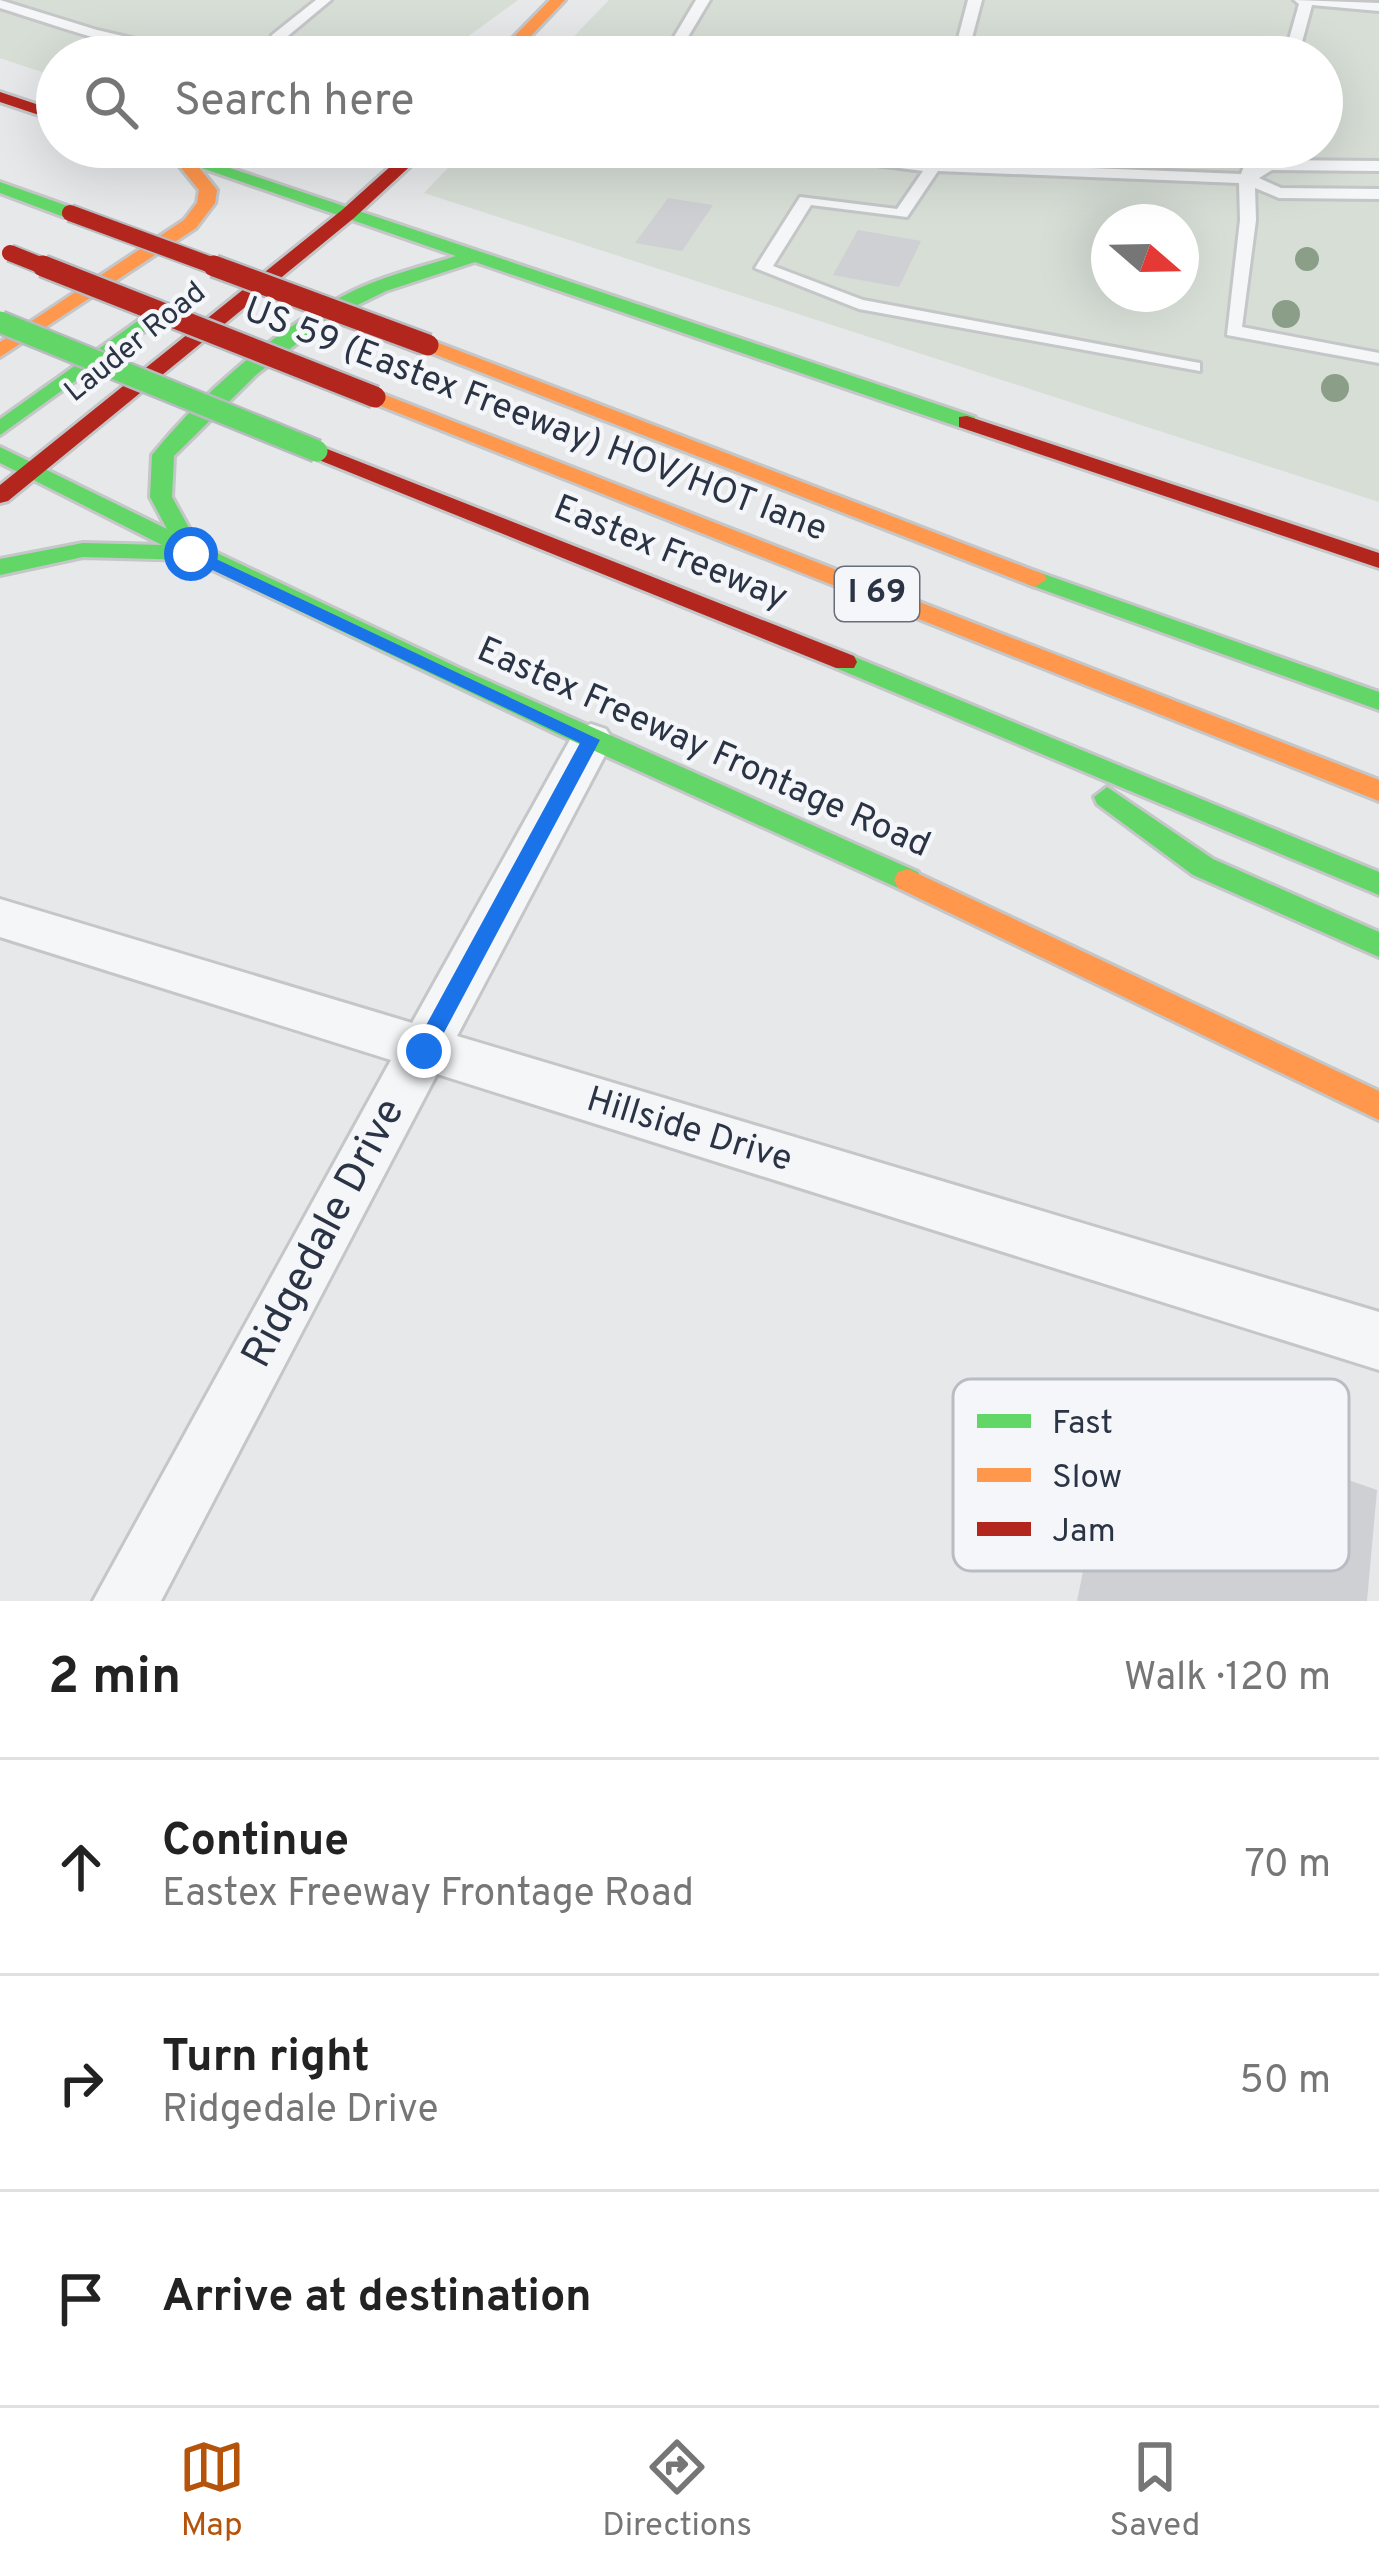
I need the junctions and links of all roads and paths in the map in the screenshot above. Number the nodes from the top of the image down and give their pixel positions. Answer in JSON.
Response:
{"nodes":[{"id":1,"x":324,"y":0,"type":"edge"},
{"id":2,"x":558,"y":0,"type":"edge"},
{"id":3,"x":703,"y":0,"type":"edge"},
{"id":4,"x":1305,"y":0,"type":"edge"},
{"id":5,"x":978,"y":3,"type":"edge"},
{"id":6,"x":0,"y":4,"type":"edge"},
{"id":7,"x":1379,"y":7,"type":"edge"},
{"id":8,"x":112,"y":36,"type":"edge"},
{"id":9,"x":279,"y":36,"type":"edge"},
{"id":10,"x":520,"y":36,"type":"edge"},
{"id":11,"x":682,"y":36,"type":"edge"},
{"id":12,"x":967,"y":36,"type":"edge"},
{"id":13,"x":1296,"y":36,"type":"edge"},
{"id":14,"x":0,"y":97,"type":"edge"},
{"id":15,"x":36,"y":109,"type":"edge"},
{"id":16,"x":1343,"y":166,"type":"edge"},
{"id":17,"x":1379,"y":166,"type":"edge"},
{"id":18,"x":190,"y":168,"type":"edge"},
{"id":19,"x":212,"y":168,"type":"edge"},
{"id":20,"x":399,"y":168,"type":"edge"},
{"id":21,"x":929,"y":168,"type":"edge"},
{"id":22,"x":1098,"y":168,"type":"edge"},
{"id":23,"x":1251,"y":168,"type":"edge"},
{"id":24,"x":1264,"y":168,"type":"edge"},
{"id":25,"x":335,"y":178,"type":"dead end"},
{"id":26,"x":1247,"y":179,"type":"junction"},
{"id":27,"x":0,"y":187,"type":"edge"},
{"id":28,"x":1379,"y":194,"type":"edge"},
{"id":29,"x":310,"y":200,"type":"junction"},
{"id":30,"x":348,"y":214,"type":"junction"},
{"id":31,"x":5,"y":250,"type":"edge"},
{"id":32,"x":473,"y":257,"type":"junction"},
{"id":33,"x":0,"y":322,"type":"edge"},
{"id":34,"x":0,"y":351,"type":"edge"},
{"id":35,"x":1379,"y":358,"type":"edge"},
{"id":36,"x":1194,"y":367,"type":"dead end"},
{"id":37,"x":0,"y":429,"type":"edge"},
{"id":38,"x":0,"y":454,"type":"edge"},
{"id":39,"x":29,"y":471,"type":"junction"},
{"id":40,"x":0,"y":496,"type":"edge"},
{"id":41,"x":191,"y":554,"type":"junction"},
{"id":42,"x":1379,"y":561,"type":"edge"},
{"id":43,"x":0,"y":567,"type":"edge"},
{"id":44,"x":1083,"y":597,"type":"junction"},
{"id":45,"x":1334,"y":656,"type":"dead end"},
{"id":46,"x":1379,"y":701,"type":"edge"},
{"id":47,"x":1016,"y":731,"type":"junction"},
{"id":48,"x":591,"y":740,"type":"junction"},
{"id":49,"x":1379,"y":791,"type":"edge"},
{"id":50,"x":1379,"y":884,"type":"edge"},
{"id":51,"x":0,"y":918,"type":"edge"},
{"id":52,"x":1379,"y":945,"type":"edge"},
{"id":53,"x":424,"y":1051,"type":"junction"},
{"id":54,"x":1379,"y":1106,"type":"edge"},
{"id":55,"x":1379,"y":1341,"type":"edge"},
{"id":56,"x":126,"y":1601,"type":"edge"}],
"edges":[{"from":1,"to":9,"type":"lane"},
{"from":2,"to":10,"type":"main road"},
{"from":3,"to":11,"type":"lane"},
{"from":4,"to":7,"type":"lane"},
{"from":4,"to":13,"type":"lane"},
{"from":5,"to":12,"type":"lane"},
{"from":6,"to":8,"type":"lane"},
{"from":14,"to":15,"type":"main road"},
{"from":16,"to":17,"type":"lane"},
{"from":18,"to":34,"type":"main road"},
{"from":19,"to":29,"type":"main road"},
{"from":20,"to":30,"type":"main road","name":"Lauder Road"},
{"from":21,"to":36,"type":"lane"},
{"from":22,"to":26,"type":"lane"},
{"from":23,"to":26,"type":"lane"},
{"from":24,"to":26,"type":"lane"},
{"from":25,"to":29,"type":"main road","name":"Lauder Road"},
{"from":26,"to":28,"type":"lane"},
{"from":26,"to":35,"type":"lane"},
{"from":27,"to":44,"type":"main road","number":"I 69","bridge":true},
{"from":29,"to":30,"type":"main road"},
{"from":29,"to":37,"type":"main road","name":"Lauder Road"},
{"from":30,"to":32,"type":"main road"},
{"from":30,"to":39,"type":"main road","name":"Lauder Road"},
{"from":31,"to":49,"type":"main road","name":"US 59 (Eastex Freeway) HOV/HOT lane","number":"I 69","bridge":true},
{"from":32,"to":41,"type":"main road"},
{"from":32,"to":42,"type":"main road"},
{"from":33,"to":47,"type":"main road","name":"Eastex Freeway","number":"I 69","bridge":true},
{"from":38,"to":39,"type":"main road","name":"Eastex Freeway Frontage Road"},
{"from":39,"to":40,"type":"main road","name":"Lauder Road"},
{"from":39,"to":41,"type":"main road","name":"Eastex Freeway Frontage Road"},
{"from":41,"to":43,"type":"main road"},
{"from":41,"to":48,"type":"main road","name":"Eastex Freeway Frontage Road"},
{"from":44,"to":45,"type":"main road"},
{"from":44,"to":46,"type":"main road","number":"I 69"},
{"from":47,"to":50,"type":"main road","name":"Eastex Freeway","number":"I 69"},
{"from":47,"to":52,"type":"main road"},
{"from":48,"to":53,"type":"street","name":"Ridgedale Drive"},
{"from":48,"to":54,"type":"main road","name":"Eastex Freeway Frontage Road"},
{"from":51,"to":53,"type":"street","name":"Hillside Drive"},
{"from":53,"to":55,"type":"street","name":"Hillside Drive"},
{"from":53,"to":56,"type":"street","name":"Ridgedale Drive"}]}
